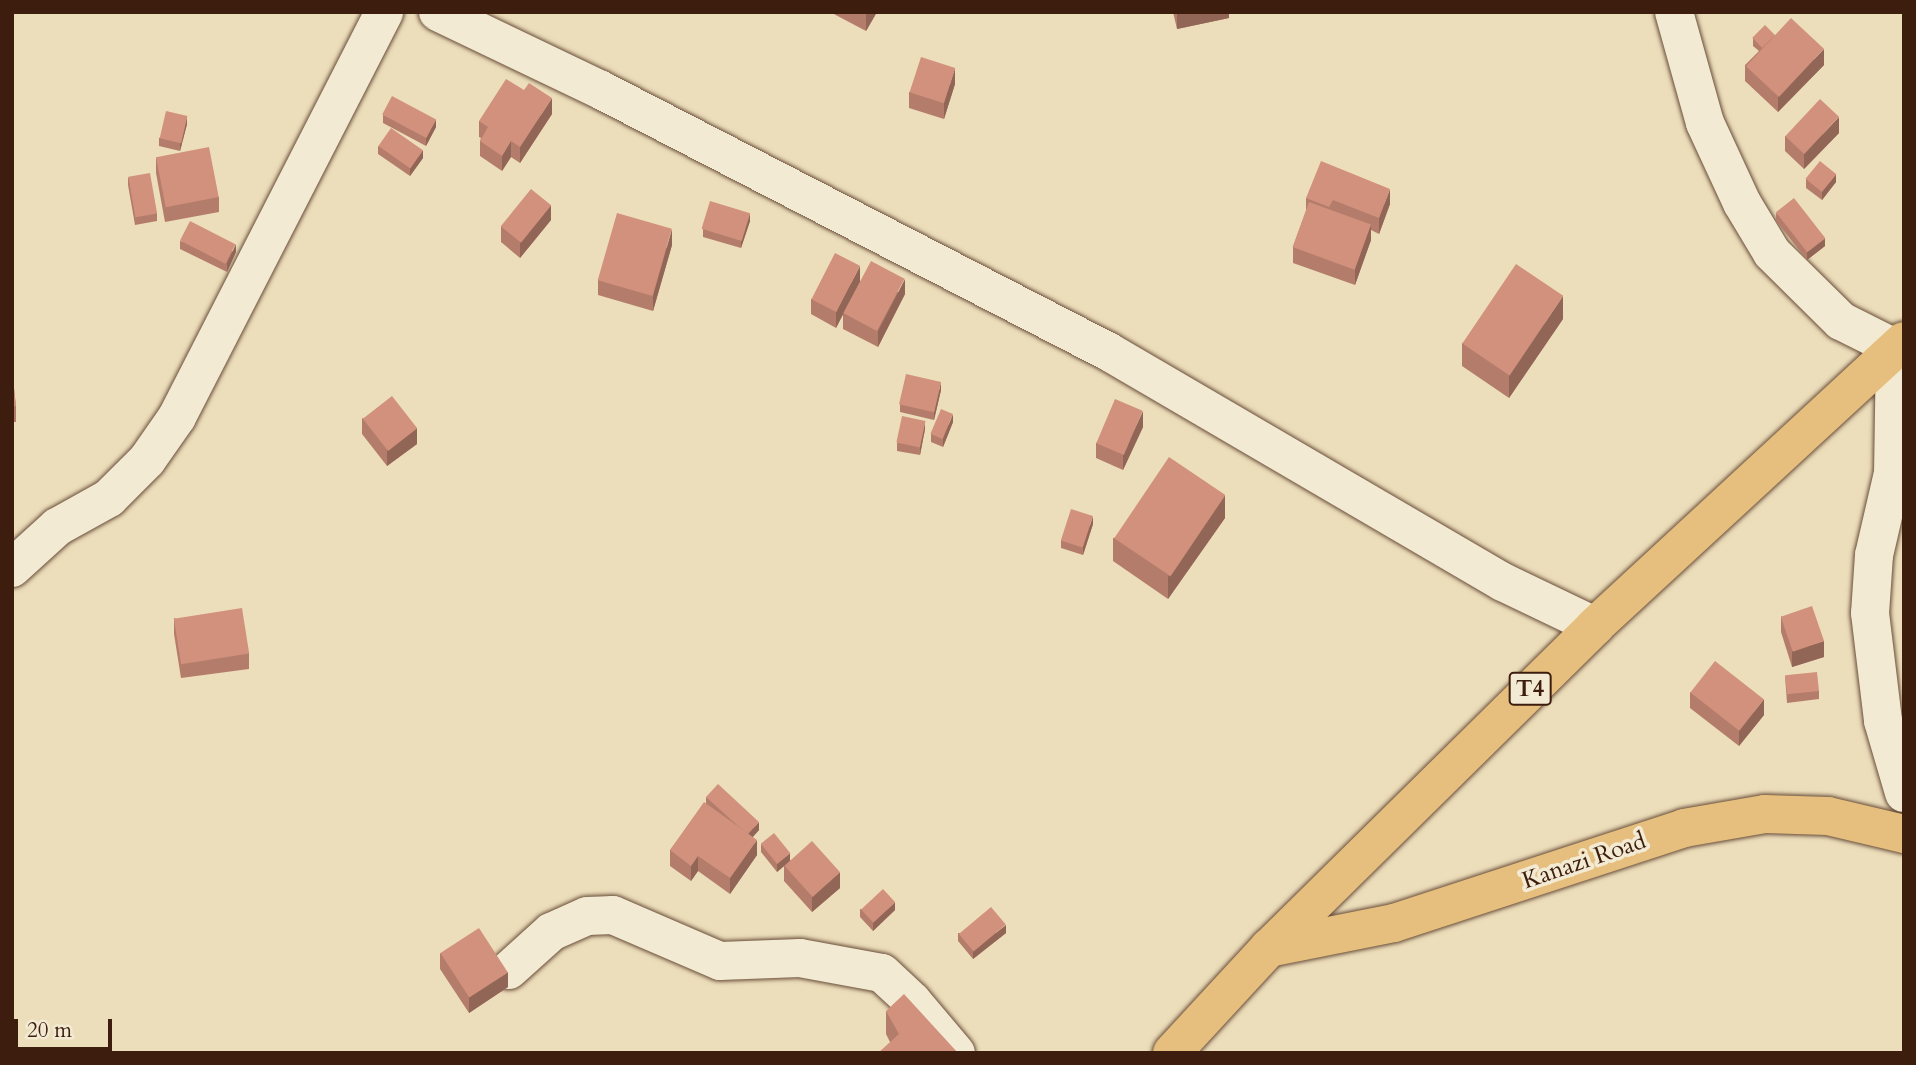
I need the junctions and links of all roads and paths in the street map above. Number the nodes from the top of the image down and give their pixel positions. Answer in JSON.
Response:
{"nodes":[{"id":1,"x":384,"y":12,"type":"edge"},
{"id":2,"x":438,"y":12,"type":"edge"},
{"id":3,"x":1674,"y":12,"type":"edge"},
{"id":4,"x":1899,"y":344,"type":"edge"},
{"id":5,"x":12,"y":568,"type":"edge"},
{"id":6,"x":1595,"y":626,"type":"junction"},
{"id":7,"x":1904,"y":793,"type":"edge"},
{"id":8,"x":1904,"y":834,"type":"edge"},
{"id":9,"x":1269,"y":948,"type":"junction"},
{"id":10,"x":509,"y":970,"type":"edge"},
{"id":11,"x":956,"y":1053,"type":"edge"},
{"id":12,"x":1172,"y":1053,"type":"edge"}],
"edges":[{"from":1,"to":5,"type":"street"},
{"from":2,"to":6,"type":"street"},
{"from":3,"to":4,"type":"street"},
{"from":4,"to":6,"type":"main road","number":"T4"},
{"from":4,"to":7,"type":"street"},
{"from":6,"to":9,"type":"main road","number":"T4"},
{"from":8,"to":9,"type":"main road","name":"Kanazi Road"},
{"from":9,"to":12,"type":"main road","number":"T4"},
{"from":10,"to":11,"type":"street"}]}
